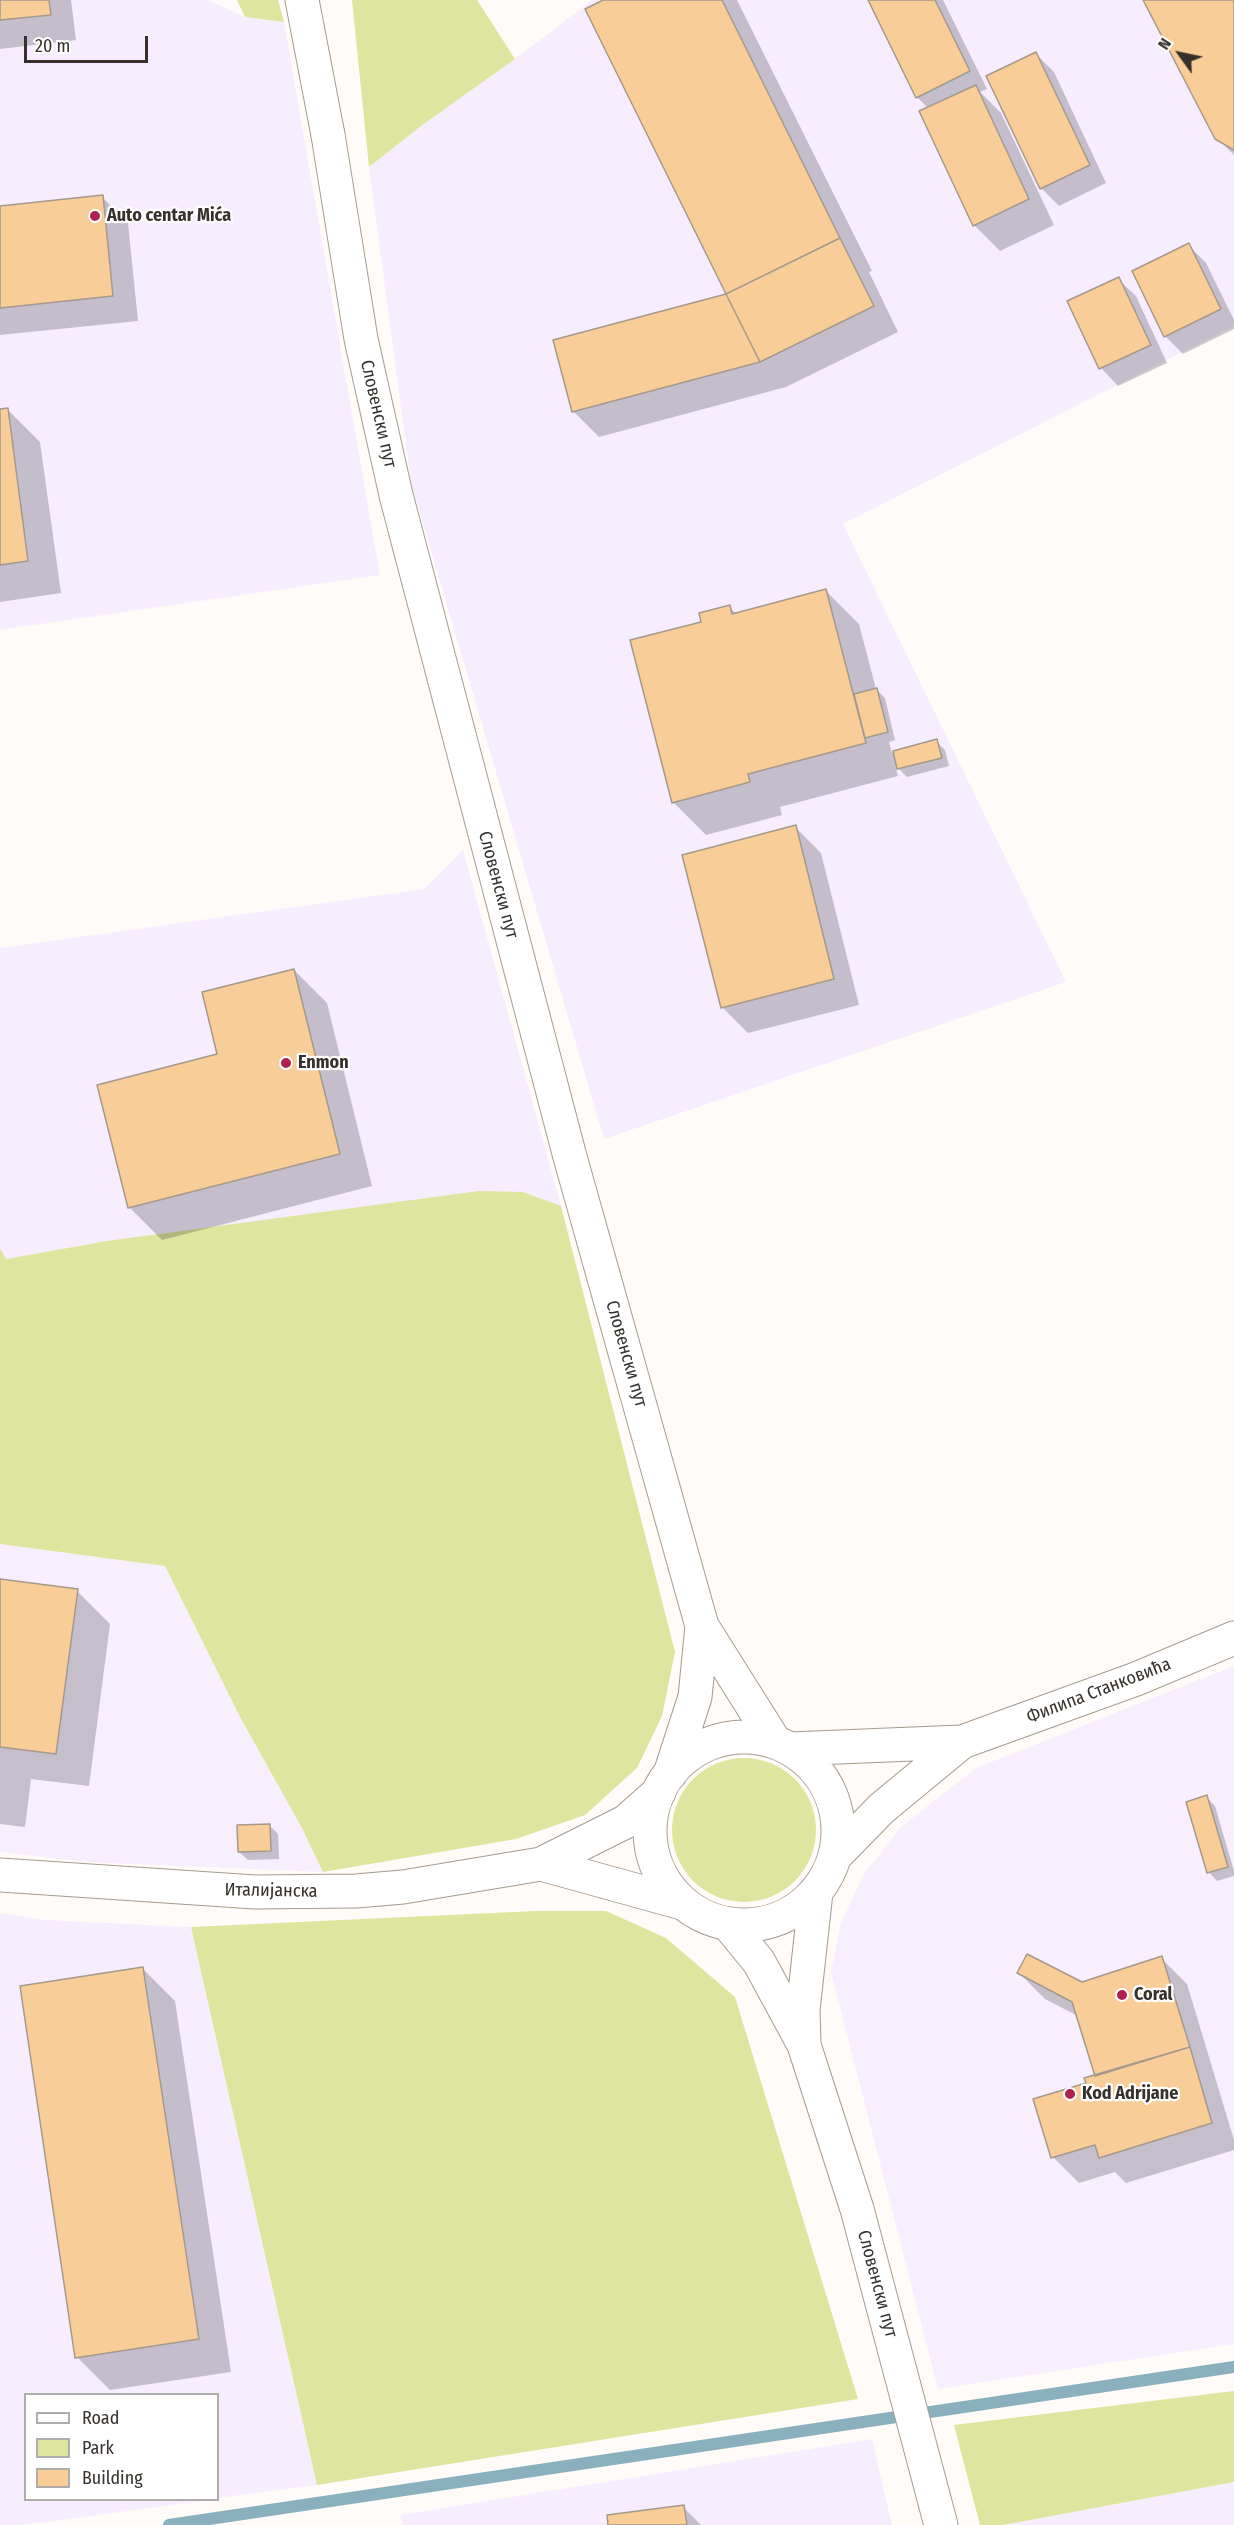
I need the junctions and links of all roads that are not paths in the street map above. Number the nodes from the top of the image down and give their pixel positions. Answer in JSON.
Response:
{"nodes":[{"id":1,"x":302,"y":0,"type":"edge"},
{"id":2,"x":702,"y":1626,"type":"junction"},
{"id":3,"x":1234,"y":1638,"type":"edge"},
{"id":4,"x":962,"y":1742,"type":"junction"},
{"id":5,"x":783,"y":1746,"type":"junction"},
{"id":6,"x":664,"y":1783,"type":"junction"},
{"id":7,"x":835,"y":1856,"type":"junction"},
{"id":8,"x":541,"y":1864,"type":"junction"},
{"id":9,"x":0,"y":1875,"type":"edge"},
{"id":10,"x":816,"y":1892,"type":"junction"},
{"id":11,"x":682,"y":1903,"type":"junction"},
{"id":12,"x":728,"y":1924,"type":"junction"},
{"id":13,"x":804,"y":2046,"type":"junction"},
{"id":14,"x":941,"y":2525,"type":"edge"}],
"edges":[{"from":1,"to":2,"type":"main road","name":"Словенски пут"},
{"from":2,"to":5,"type":"main road","name":"Словенски пут"},
{"from":2,"to":6,"type":"main road","name":"Словенски пут"},
{"from":3,"to":4,"type":"main road","name":"Филипа Станковића"},
{"from":4,"to":5,"type":"main road","name":"Филипа Станковића"},
{"from":4,"to":7,"type":"main road","name":"Филипа Станковића"},
{"from":5,"to":6,"type":"main road"},
{"from":5,"to":7,"type":"main road"},
{"from":6,"to":8,"type":"main road","name":"Италијанска"},
{"from":6,"to":11,"type":"main road"},
{"from":7,"to":10,"type":"main road"},
{"from":8,"to":9,"type":"main road","name":"Италијанска"},
{"from":8,"to":11,"type":"main road","name":"Италијанска"},
{"from":10,"to":12,"type":"main road"},
{"from":10,"to":13,"type":"main road","name":"Словенски пут"},
{"from":11,"to":12,"type":"main road"},
{"from":12,"to":13,"type":"main road","name":"Словенски пут"},
{"from":13,"to":14,"type":"main road","name":"Словенски пут"}]}
